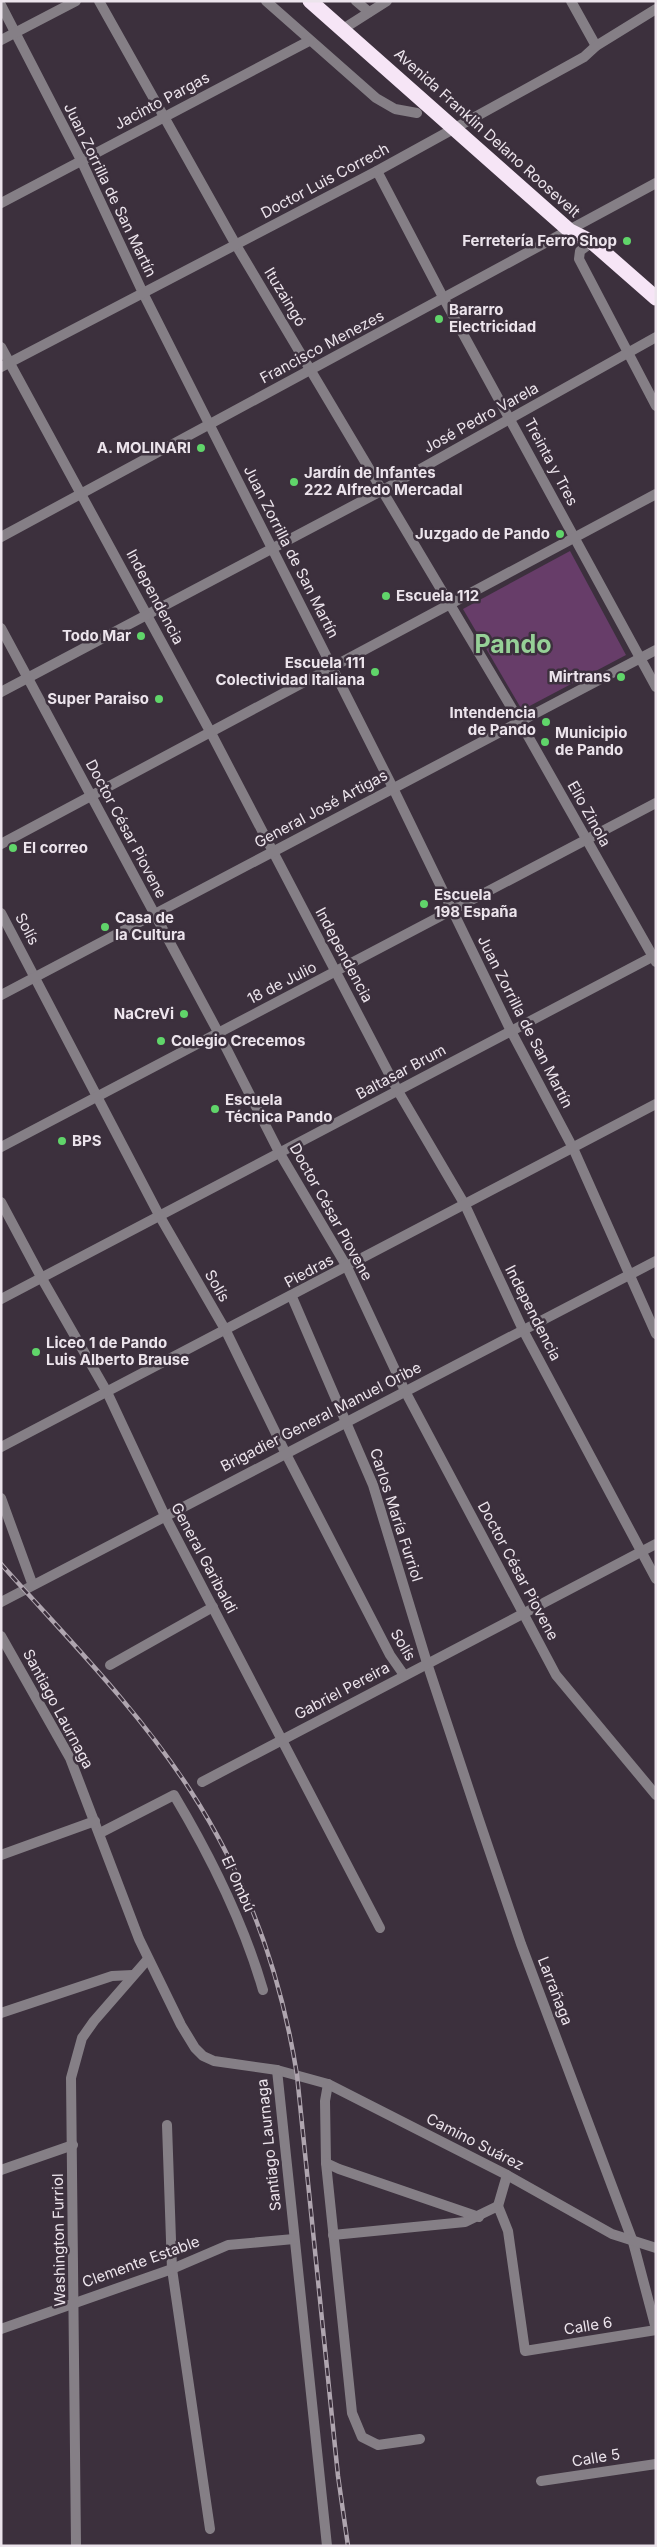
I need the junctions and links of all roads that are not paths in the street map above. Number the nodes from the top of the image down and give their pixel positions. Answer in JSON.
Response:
{"nodes":[{"id":1,"x":76,"y":1,"type":"edge"},
{"id":2,"x":99,"y":1,"type":"edge"},
{"id":3,"x":266,"y":1,"type":"edge"},
{"id":4,"x":310,"y":1,"type":"edge"},
{"id":5,"x":356,"y":1,"type":"edge"},
{"id":6,"x":387,"y":1,"type":"edge"},
{"id":7,"x":571,"y":1,"type":"edge"},
{"id":8,"x":1,"y":5,"type":"edge"},
{"id":9,"x":656,"y":9,"type":"edge"},
{"id":10,"x":369,"y":12,"type":"junction"},
{"id":11,"x":343,"y":29,"type":"junction"},
{"id":12,"x":15,"y":33,"type":"junction"},
{"id":13,"x":1,"y":40,"type":"edge"},
{"id":14,"x":309,"y":41,"type":"junction"},
{"id":15,"x":596,"y":46,"type":"junction"},
{"id":16,"x":417,"y":113,"type":"dead end"},
{"id":17,"x":163,"y":118,"type":"junction"},
{"id":18,"x":456,"y":128,"type":"junction"},
{"id":19,"x":82,"y":160,"type":"junction"},
{"id":20,"x":377,"y":171,"type":"junction"},
{"id":21,"x":656,"y":183,"type":"edge"},
{"id":22,"x":1,"y":203,"type":"edge"},
{"id":23,"x":570,"y":231,"type":"junction"},
{"id":24,"x":592,"y":242,"type":"junction"},
{"id":25,"x":236,"y":244,"type":"junction"},
{"id":26,"x":144,"y":293,"type":"junction"},
{"id":27,"x":444,"y":298,"type":"junction"},
{"id":28,"x":656,"y":298,"type":"edge"},
{"id":29,"x":656,"y":337,"type":"edge"},
{"id":30,"x":1,"y":347,"type":"edge"},
{"id":31,"x":628,"y":354,"type":"junction"},
{"id":32,"x":5,"y":365,"type":"edge"},
{"id":33,"x":312,"y":370,"type":"junction"},
{"id":34,"x":656,"y":406,"type":"edge"},
{"id":35,"x":510,"y":418,"type":"junction"},
{"id":36,"x":210,"y":424,"type":"junction"},
{"id":37,"x":382,"y":491,"type":"junction"},
{"id":38,"x":82,"y":493,"type":"junction"},
{"id":39,"x":656,"y":494,"type":"edge"},
{"id":40,"x":1,"y":536,"type":"edge"},
{"id":41,"x":575,"y":538,"type":"junction"},
{"id":42,"x":272,"y":548,"type":"junction"},
{"id":43,"x":450,"y":605,"type":"junction"},
{"id":44,"x":147,"y":614,"type":"junction"},
{"id":45,"x":1,"y":628,"type":"edge"},
{"id":46,"x":656,"y":650,"type":"edge"},
{"id":47,"x":640,"y":658,"type":"junction"},
{"id":48,"x":333,"y":668,"type":"junction"},
{"id":49,"x":28,"y":678,"type":"junction"},
{"id":50,"x":656,"y":687,"type":"edge"},
{"id":51,"x":1,"y":692,"type":"edge"},
{"id":52,"x":520,"y":722,"type":"junction"},
{"id":53,"x":211,"y":733,"type":"junction"},
{"id":54,"x":393,"y":788,"type":"junction"},
{"id":55,"x":91,"y":796,"type":"junction"},
{"id":56,"x":656,"y":803,"type":"edge"},
{"id":57,"x":587,"y":841,"type":"junction"},
{"id":58,"x":1,"y":844,"type":"edge"},
{"id":59,"x":273,"y":852,"type":"junction"},
{"id":60,"x":453,"y":911,"type":"junction"},
{"id":61,"x":1,"y":913,"type":"edge"},
{"id":62,"x":155,"y":914,"type":"junction"},
{"id":63,"x":655,"y":958,"type":"edge"},
{"id":64,"x":336,"y":972,"type":"junction"},
{"id":65,"x":36,"y":978,"type":"junction"},
{"id":66,"x":1,"y":995,"type":"edge"},
{"id":67,"x":511,"y":1031,"type":"junction"},
{"id":68,"x":218,"y":1032,"type":"junction"},
{"id":69,"x":398,"y":1091,"type":"junction"},
{"id":70,"x":98,"y":1096,"type":"junction"},
{"id":71,"x":656,"y":1104,"type":"edge"},
{"id":72,"x":1,"y":1147,"type":"edge"},
{"id":73,"x":573,"y":1148,"type":"junction"},
{"id":74,"x":279,"y":1152,"type":"junction"},
{"id":75,"x":1,"y":1202,"type":"edge"},
{"id":76,"x":465,"y":1205,"type":"junction"},
{"id":77,"x":160,"y":1215,"type":"junction"},
{"id":78,"x":656,"y":1262,"type":"edge"},
{"id":79,"x":347,"y":1268,"type":"junction"},
{"id":80,"x":629,"y":1276,"type":"junction"},
{"id":81,"x":41,"y":1277,"type":"junction"},
{"id":82,"x":292,"y":1297,"type":"junction"},
{"id":83,"x":1,"y":1299,"type":"edge"},
{"id":84,"x":226,"y":1330,"type":"junction"},
{"id":85,"x":523,"y":1330,"type":"junction"},
{"id":86,"x":656,"y":1334,"type":"edge"},
{"id":87,"x":405,"y":1391,"type":"junction"},
{"id":88,"x":107,"y":1392,"type":"junction"},
{"id":89,"x":346,"y":1422,"type":"junction"},
{"id":90,"x":1,"y":1447,"type":"edge"},
{"id":91,"x":285,"y":1452,"type":"junction"},
{"id":92,"x":1,"y":1498,"type":"edge"},
{"id":93,"x":165,"y":1516,"type":"junction"},
{"id":94,"x":656,"y":1544,"type":"edge"},
{"id":95,"x":642,"y":1552,"type":"junction"},
{"id":96,"x":656,"y":1579,"type":"edge"},
{"id":97,"x":32,"y":1584,"type":"junction"},
{"id":98,"x":1,"y":1602,"type":"edge"},
{"id":99,"x":213,"y":1607,"type":"junction"},
{"id":100,"x":523,"y":1614,"type":"junction"},
{"id":101,"x":1,"y":1636,"type":"edge"},
{"id":102,"x":428,"y":1664,"type":"junction"},
{"id":103,"x":110,"y":1665,"type":"dead end"},
{"id":104,"x":404,"y":1675,"type":"junction"},
{"id":105,"x":282,"y":1739,"type":"junction"},
{"id":106,"x":202,"y":1782,"type":"dead end"},
{"id":107,"x":654,"y":1791,"type":"edge"},
{"id":108,"x":95,"y":1821,"type":"junction"},
{"id":109,"x":100,"y":1834,"type":"junction"},
{"id":110,"x":1,"y":1856,"type":"edge"},
{"id":111,"x":380,"y":1928,"type":"dead end"},
{"id":112,"x":148,"y":1958,"type":"junction"},
{"id":113,"x":133,"y":1974,"type":"junction"},
{"id":114,"x":263,"y":1990,"type":"dead end"},
{"id":115,"x":1,"y":2013,"type":"edge"},
{"id":116,"x":277,"y":2070,"type":"junction"},
{"id":117,"x":328,"y":2084,"type":"junction"},
{"id":118,"x":168,"y":2125,"type":"dead end"},
{"id":119,"x":73,"y":2145,"type":"junction"},
{"id":120,"x":326,"y":2163,"type":"junction"},
{"id":121,"x":1,"y":2170,"type":"edge"},
{"id":122,"x":507,"y":2175,"type":"junction"},
{"id":123,"x":498,"y":2206,"type":"junction"},
{"id":124,"x":479,"y":2217,"type":"junction"},
{"id":125,"x":333,"y":2235,"type":"junction"},
{"id":126,"x":294,"y":2239,"type":"junction"},
{"id":127,"x":633,"y":2242,"type":"junction"},
{"id":128,"x":656,"y":2248,"type":"edge"},
{"id":129,"x":172,"y":2269,"type":"junction"},
{"id":130,"x":75,"y":2303,"type":"junction"},
{"id":131,"x":1,"y":2329,"type":"edge"},
{"id":132,"x":656,"y":2329,"type":"edge"},
{"id":133,"x":420,"y":2439,"type":"dead end"},
{"id":134,"x":656,"y":2464,"type":"edge"},
{"id":135,"x":540,"y":2482,"type":"dead end"},
{"id":136,"x":210,"y":2529,"type":"dead end"},
{"id":137,"x":76,"y":2546,"type":"edge"},
{"id":138,"x":328,"y":2546,"type":"edge"}],
"edges":[{"from":1,"to":12,"type":"street"},
{"from":2,"to":17,"type":"street","name":"Ituzaingó"},
{"from":3,"to":14,"type":"street"},
{"from":4,"to":11,"type":"highway","name":"Avenida Franklin Delano Roosevelt"},
{"from":5,"to":10,"type":"street"},
{"from":6,"to":10,"type":"street"},
{"from":7,"to":15,"type":"street"},
{"from":8,"to":12,"type":"street","name":"Juan Zorrilla de San Martín"},
{"from":9,"to":15,"type":"street","name":"Doctor Luis Correch"},
{"from":10,"to":11,"type":"street"},
{"from":11,"to":18,"type":"highway","name":"Avenida Franklin Delano Roosevelt"},
{"from":12,"to":13,"type":"street"},
{"from":12,"to":19,"type":"street","name":"Juan Zorrilla de San Martín"},
{"from":14,"to":16,"type":"street"},
{"from":14,"to":17,"type":"street","name":"Jacinto Pargas"},
{"from":15,"to":18,"type":"street","name":"Doctor Luis Correch"},
{"from":17,"to":19,"type":"street","name":"Jacinto Pargas"},
{"from":17,"to":25,"type":"street","name":"Ituzaingó"},
{"from":18,"to":20,"type":"street","name":"Doctor Luis Correch"},
{"from":18,"to":23,"type":"highway","name":"Avenida Franklin Delano Roosevelt"},
{"from":19,"to":22,"type":"street","name":"Jacinto Pargas"},
{"from":19,"to":26,"type":"street","name":"Juan Zorrilla de San Martín"},
{"from":20,"to":25,"type":"street","name":"Doctor Luis Correch"},
{"from":20,"to":27,"type":"street","name":"Treinta y Tres"},
{"from":21,"to":23,"type":"street","name":"Francisco Menezes"},
{"from":23,"to":24,"type":"highway","name":"Avenida Franklin Delano Roosevelt"},
{"from":23,"to":27,"type":"street","name":"Francisco Menezes"},
{"from":24,"to":28,"type":"highway","name":"Avenida Franklin Delano Roosevelt"},
{"from":24,"to":31,"type":"street"},
{"from":25,"to":26,"type":"street","name":"Doctor Luis Correch"},
{"from":25,"to":33,"type":"street","name":"Ituzaingó"},
{"from":26,"to":32,"type":"street","name":"Doctor Luis Correch"},
{"from":26,"to":36,"type":"street","name":"Juan Zorrilla de San Martín"},
{"from":27,"to":33,"type":"street","name":"Francisco Menezes"},
{"from":27,"to":35,"type":"street","name":"Treinta y Tres"},
{"from":29,"to":31,"type":"street","name":"José Pedro Varela"},
{"from":30,"to":32,"type":"street","name":"Independencia"},
{"from":31,"to":34,"type":"street"},
{"from":31,"to":35,"type":"street","name":"José Pedro Varela"},
{"from":32,"to":38,"type":"street","name":"Independencia"},
{"from":33,"to":36,"type":"street","name":"Francisco Menezes"},
{"from":33,"to":37,"type":"street","name":"Ituzaingó"},
{"from":35,"to":37,"type":"street","name":"José Pedro Varela"},
{"from":35,"to":41,"type":"street","name":"Treinta y Tres"},
{"from":36,"to":38,"type":"street","name":"Francisco Menezes"},
{"from":36,"to":42,"type":"street","name":"Juan Zorrilla de San Martín"},
{"from":37,"to":42,"type":"street","name":"José Pedro Varela"},
{"from":37,"to":43,"type":"street","name":"Ituzaingó"},
{"from":38,"to":40,"type":"street","name":"Francisco Menezes"},
{"from":38,"to":44,"type":"street","name":"Independencia"},
{"from":39,"to":41,"type":"street"},
{"from":41,"to":43,"type":"street"},
{"from":41,"to":47,"type":"street","name":"Treinta y Tres"},
{"from":42,"to":44,"type":"street","name":"José Pedro Varela"},
{"from":42,"to":48,"type":"street","name":"Juan Zorrilla de San Martín"},
{"from":43,"to":48,"type":"street"},
{"from":43,"to":52,"type":"street","name":"Elio Zinola"},
{"from":44,"to":49,"type":"street","name":"José Pedro Varela"},
{"from":44,"to":53,"type":"street","name":"Independencia"},
{"from":45,"to":49,"type":"street","name":"Doctor César Piovene"},
{"from":46,"to":47,"type":"street","name":"General José Artigas"},
{"from":47,"to":50,"type":"street","name":"Treinta y Tres"},
{"from":47,"to":52,"type":"street","name":"General José Artigas"},
{"from":48,"to":53,"type":"street"},
{"from":48,"to":54,"type":"street","name":"Juan Zorrilla de San Martín"},
{"from":49,"to":51,"type":"street","name":"José Pedro Varela"},
{"from":49,"to":55,"type":"street","name":"Doctor César Piovene"},
{"from":52,"to":54,"type":"street","name":"General José Artigas"},
{"from":52,"to":57,"type":"street","name":"Elio Zinola"},
{"from":53,"to":55,"type":"street"},
{"from":53,"to":59,"type":"street","name":"Independencia"},
{"from":54,"to":59,"type":"street","name":"General José Artigas"},
{"from":54,"to":60,"type":"street","name":"Juan Zorrilla de San Martín"},
{"from":55,"to":58,"type":"street"},
{"from":55,"to":62,"type":"street","name":"Doctor César Piovene"},
{"from":56,"to":57,"type":"street","name":"18 de Julio"},
{"from":57,"to":60,"type":"street","name":"18 de Julio"},
{"from":57,"to":63,"type":"street","name":"Elio Zinola"},
{"from":59,"to":62,"type":"street","name":"General José Artigas"},
{"from":59,"to":64,"type":"street","name":"Independencia"},
{"from":60,"to":64,"type":"street","name":"18 de Julio"},
{"from":60,"to":67,"type":"street","name":"Juan Zorrilla de San Martín"},
{"from":61,"to":65,"type":"street","name":"Solís"},
{"from":62,"to":65,"type":"street","name":"General José Artigas"},
{"from":62,"to":68,"type":"street","name":"Doctor César Piovene"},
{"from":63,"to":67,"type":"street","name":"Baltasar Brum"},
{"from":64,"to":68,"type":"street","name":"18 de Julio"},
{"from":64,"to":69,"type":"street","name":"Independencia"},
{"from":65,"to":66,"type":"street","name":"General José Artigas"},
{"from":65,"to":70,"type":"street","name":"Solís"},
{"from":67,"to":69,"type":"street","name":"Baltasar Brum"},
{"from":67,"to":73,"type":"street","name":"Juan Zorrilla de San Martín"},
{"from":68,"to":70,"type":"street","name":"18 de Julio"},
{"from":68,"to":74,"type":"street","name":"Doctor César Piovene"},
{"from":69,"to":74,"type":"street","name":"Baltasar Brum"},
{"from":69,"to":76,"type":"street","name":"Independencia"},
{"from":70,"to":72,"type":"street","name":"18 de Julio"},
{"from":70,"to":77,"type":"street","name":"Solís"},
{"from":71,"to":73,"type":"street","name":"Piedras"},
{"from":73,"to":76,"type":"street","name":"Piedras"},
{"from":73,"to":80,"type":"street","name":"Juan Zorrilla de San Martín"},
{"from":74,"to":77,"type":"street","name":"Baltasar Brum"},
{"from":74,"to":79,"type":"street","name":"Doctor César Piovene"},
{"from":75,"to":81,"type":"street","name":"General Garibaldi"},
{"from":76,"to":79,"type":"street","name":"Piedras"},
{"from":76,"to":85,"type":"street","name":"Independencia"},
{"from":77,"to":81,"type":"street","name":"Baltasar Brum"},
{"from":77,"to":84,"type":"street","name":"Solís"},
{"from":78,"to":80,"type":"street","name":"Brigadier General Manuel Oribe"},
{"from":79,"to":82,"type":"street","name":"Piedras"},
{"from":79,"to":87,"type":"street","name":"Doctor César Piovene"},
{"from":80,"to":85,"type":"street","name":"Brigadier General Manuel Oribe"},
{"from":80,"to":86,"type":"street","name":"Juan Zorrilla de San Martín"},
{"from":81,"to":83,"type":"street","name":"Baltasar Brum"},
{"from":81,"to":88,"type":"street","name":"General Garibaldi"},
{"from":82,"to":84,"type":"street","name":"Piedras"},
{"from":82,"to":89,"type":"street","name":"Carlos María Furriol"},
{"from":84,"to":88,"type":"street","name":"Piedras"},
{"from":84,"to":91,"type":"street","name":"Solís"},
{"from":85,"to":87,"type":"street","name":"Brigadier General Manuel Oribe"},
{"from":85,"to":95,"type":"street","name":"Independencia"},
{"from":87,"to":89,"type":"street","name":"Brigadier General Manuel Oribe"},
{"from":87,"to":100,"type":"street","name":"Doctor César Piovene"},
{"from":88,"to":90,"type":"street","name":"Piedras"},
{"from":88,"to":93,"type":"street","name":"General Garibaldi"},
{"from":89,"to":91,"type":"street","name":"Brigadier General Manuel Oribe"},
{"from":89,"to":102,"type":"street","name":"Carlos María Furriol"},
{"from":91,"to":93,"type":"street","name":"Brigadier General Manuel Oribe"},
{"from":91,"to":104,"type":"street","name":"Solís"},
{"from":92,"to":97,"type":"street"},
{"from":93,"to":97,"type":"street","name":"Brigadier General Manuel Oribe"},
{"from":93,"to":99,"type":"street","name":"General Garibaldi"},
{"from":94,"to":95,"type":"street","name":"Gabriel Pereira"},
{"from":95,"to":96,"type":"street","name":"Independencia"},
{"from":95,"to":100,"type":"street","name":"Gabriel Pereira"},
{"from":97,"to":98,"type":"street","name":"Brigadier General Manuel Oribe"},
{"from":99,"to":103,"type":"street"},
{"from":99,"to":105,"type":"street","name":"General Garibaldi"},
{"from":100,"to":102,"type":"street","name":"Gabriel Pereira"},
{"from":100,"to":107,"type":"street","name":"Doctor César Piovene"},
{"from":101,"to":108,"type":"street","name":"Santiago Laurnaga"},
{"from":102,"to":104,"type":"street","name":"Gabriel Pereira"},
{"from":102,"to":127,"type":"street","name":"Larrañaga"},
{"from":104,"to":105,"type":"street","name":"Gabriel Pereira"},
{"from":105,"to":106,"type":"street","name":"Gabriel Pereira"},
{"from":105,"to":111,"type":"street","name":"General Garibaldi"},
{"from":108,"to":109,"type":"street","name":"Santiago Laurnaga"},
{"from":108,"to":110,"type":"street"},
{"from":109,"to":112,"type":"street","name":"Santiago Laurnaga"},
{"from":109,"to":114,"type":"street","name":"El Ombú"},
{"from":112,"to":113,"type":"street","name":"Washington Furriol"},
{"from":112,"to":116,"type":"street","name":"Santiago Laurnaga"},
{"from":113,"to":115,"type":"street"},
{"from":113,"to":119,"type":"street","name":"Washington Furriol"},
{"from":116,"to":117,"type":"street","name":"Camino Suárez"},
{"from":116,"to":126,"type":"street","name":"Santiago Laurnaga"},
{"from":117,"to":120,"type":"street"},
{"from":117,"to":122,"type":"street","name":"Camino Suárez"},
{"from":118,"to":129,"type":"street"},
{"from":119,"to":121,"type":"street"},
{"from":119,"to":130,"type":"street","name":"Washington Furriol"},
{"from":120,"to":124,"type":"street"},
{"from":120,"to":125,"type":"street"},
{"from":122,"to":123,"type":"street"},
{"from":122,"to":127,"type":"street","name":"Camino Suárez"},
{"from":123,"to":124,"type":"street"},
{"from":123,"to":132,"type":"street","name":"Calle 6"},
{"from":124,"to":125,"type":"street"},
{"from":125,"to":133,"type":"street"},
{"from":126,"to":129,"type":"street","name":"Clemente Estable"},
{"from":126,"to":138,"type":"street","name":"Santiago Laurnaga"},
{"from":127,"to":128,"type":"street","name":"Camino Suárez"},
{"from":127,"to":132,"type":"street","name":"Larrañaga"},
{"from":129,"to":130,"type":"street","name":"Clemente Estable"},
{"from":129,"to":136,"type":"street"},
{"from":130,"to":131,"type":"street","name":"Clemente Estable"},
{"from":130,"to":137,"type":"street","name":"Washington Furriol"},
{"from":134,"to":135,"type":"street","name":"Calle 5"}]}
